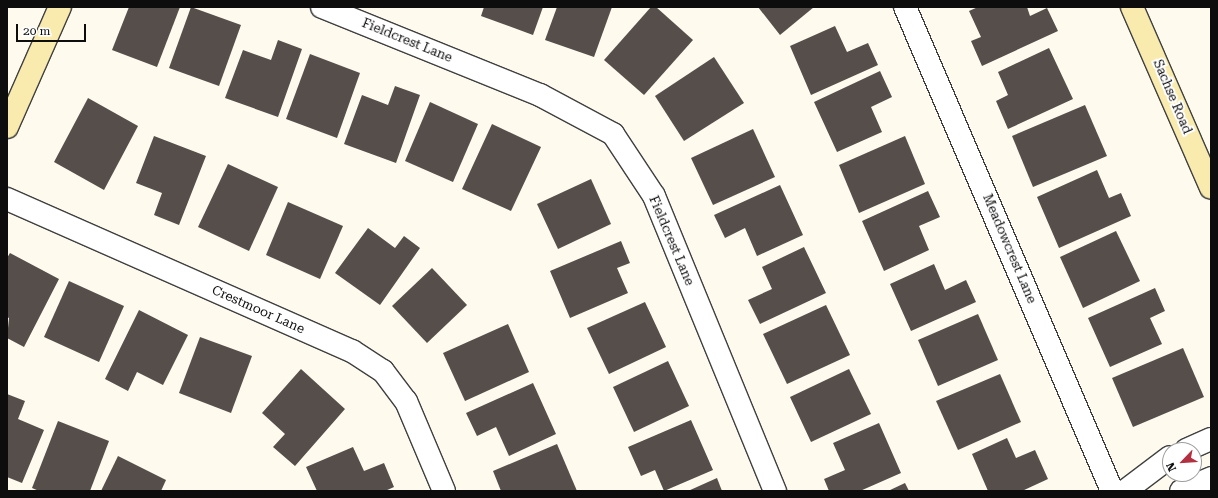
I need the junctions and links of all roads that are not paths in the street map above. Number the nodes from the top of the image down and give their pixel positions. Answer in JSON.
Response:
{"nodes":[{"id":1,"x":60,"y":7,"type":"edge"},
{"id":2,"x":322,"y":7,"type":"edge"},
{"id":3,"x":905,"y":7,"type":"edge"},
{"id":4,"x":1132,"y":7,"type":"edge"},
{"id":5,"x":7,"y":127,"type":"edge"},
{"id":6,"x":1211,"y":188,"type":"edge"},
{"id":7,"x":7,"y":198,"type":"edge"},
{"id":8,"x":1162,"y":463,"type":"edge"},
{"id":9,"x":1211,"y":478,"type":"edge"},
{"id":10,"x":444,"y":491,"type":"edge"},
{"id":11,"x":776,"y":491,"type":"edge"},
{"id":12,"x":1112,"y":491,"type":"edge"},
{"id":13,"x":1125,"y":491,"type":"edge"},
{"id":14,"x":1181,"y":491,"type":"edge"}],
"edges":[{"from":1,"to":5,"type":"main road"},
{"from":2,"to":11,"type":"street","name":"Fieldcrest Lane"},
{"from":3,"to":12,"type":"street","name":"Meadowcrest Lane"},
{"from":4,"to":6,"type":"main road","name":"Sachse Road"},
{"from":7,"to":10,"type":"street","name":"Crestmoor Lane"},
{"from":8,"to":13,"type":"street"},
{"from":9,"to":14,"type":"street"}]}
